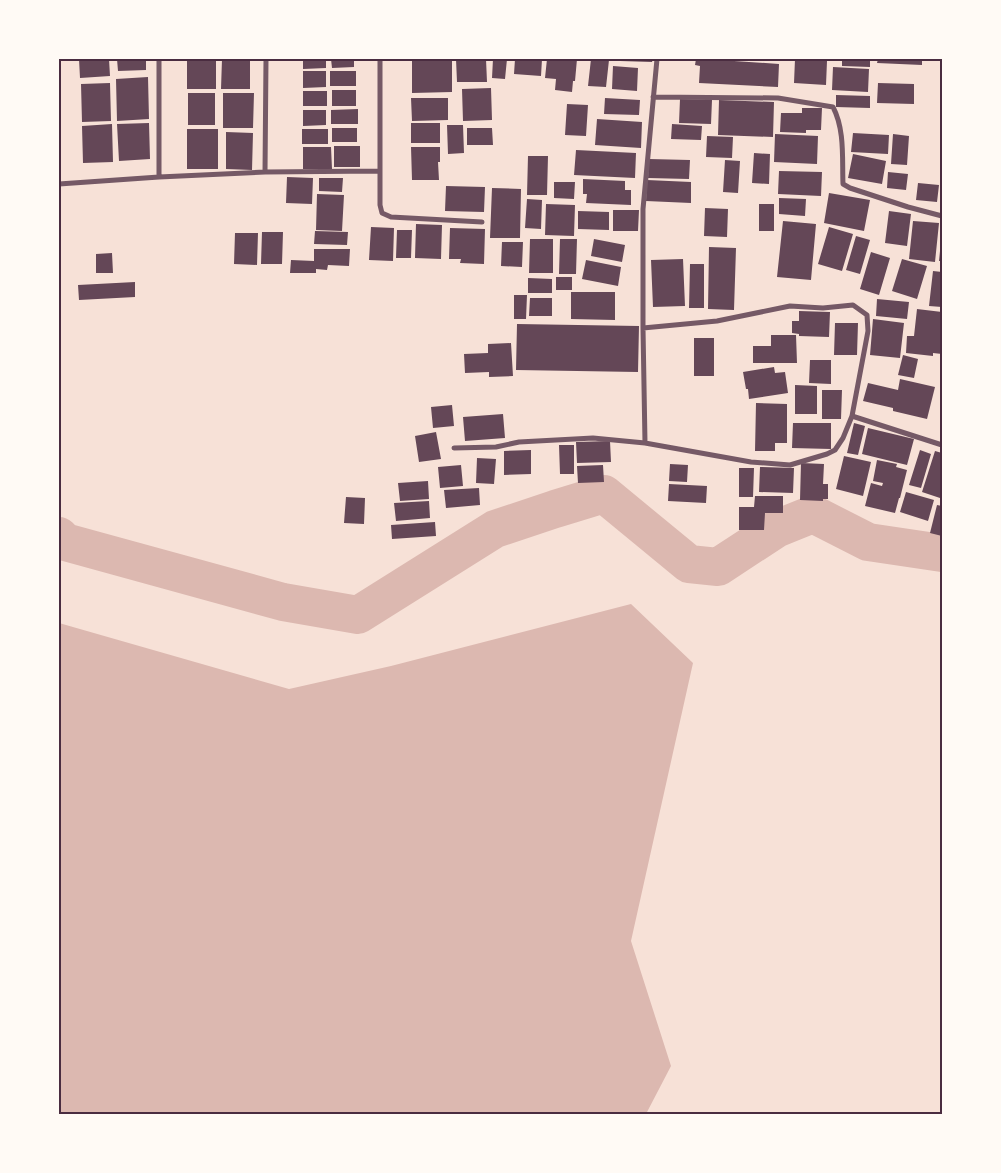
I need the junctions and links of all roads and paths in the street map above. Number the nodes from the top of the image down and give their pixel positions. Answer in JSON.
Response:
{"nodes":[{"id":1,"x":159,"y":59,"type":"edge"},
{"id":2,"x":266,"y":59,"type":"edge"},
{"id":3,"x":380,"y":59,"type":"edge"},
{"id":4,"x":657,"y":59,"type":"edge"},
{"id":5,"x":653,"y":97,"type":"junction"},
{"id":6,"x":265,"y":172,"type":"junction"},
{"id":7,"x":379,"y":172,"type":"junction"},
{"id":8,"x":159,"y":177,"type":"junction"},
{"id":9,"x":59,"y":184,"type":"edge"},
{"id":10,"x":942,"y":216,"type":"edge"},
{"id":11,"x":482,"y":222,"type":"dead end"},
{"id":12,"x":643,"y":328,"type":"junction"},
{"id":13,"x":852,"y":416,"type":"junction"},
{"id":14,"x":645,"y":443,"type":"junction"},
{"id":15,"x":942,"y":445,"type":"edge"},
{"id":16,"x":454,"y":448,"type":"dead end"}],
"edges":[{"from":1,"to":8,"type":"street"},
{"from":2,"to":6,"type":"street"},
{"from":3,"to":7,"type":"street"},
{"from":4,"to":5,"type":"street"},
{"from":5,"to":10,"type":"street"},
{"from":5,"to":12,"type":"street"},
{"from":6,"to":7,"type":"street"},
{"from":6,"to":8,"type":"street"},
{"from":7,"to":11,"type":"street"},
{"from":8,"to":9,"type":"street"},
{"from":12,"to":13,"type":"street"},
{"from":12,"to":14,"type":"street"},
{"from":13,"to":14,"type":"street"},
{"from":13,"to":15,"type":"street"},
{"from":14,"to":16,"type":"street"}]}
